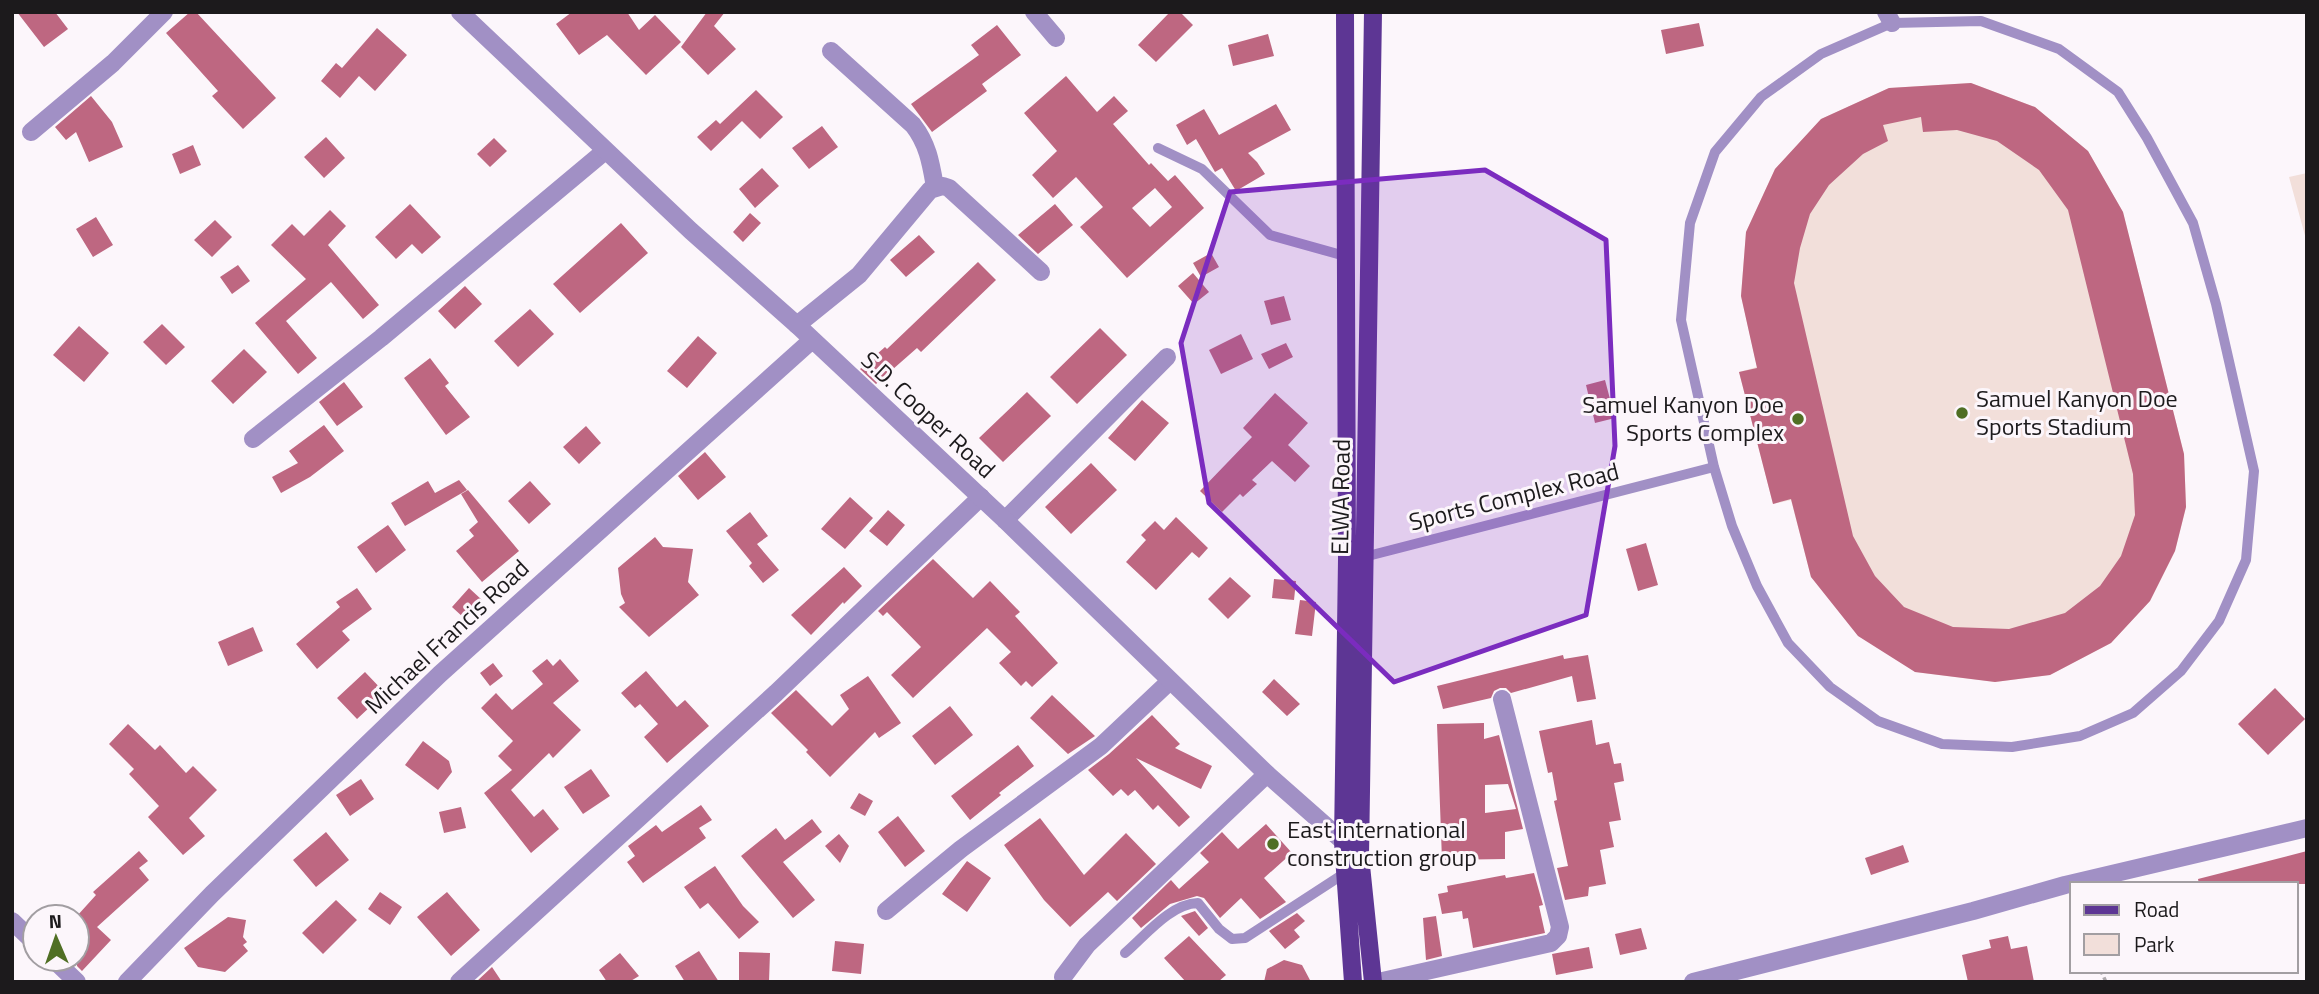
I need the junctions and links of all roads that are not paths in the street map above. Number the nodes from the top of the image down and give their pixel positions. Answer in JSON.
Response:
{"nodes":[{"id":1,"x":164,"y":12,"type":"edge"},
{"id":2,"x":460,"y":12,"type":"edge"},
{"id":3,"x":1034,"y":12,"type":"edge"},
{"id":4,"x":1345,"y":12,"type":"edge"},
{"id":5,"x":1373,"y":12,"type":"edge"},
{"id":6,"x":1889,"y":18,"type":"edge"},
{"id":7,"x":1056,"y":38,"type":"dead end"},
{"id":8,"x":831,"y":51,"type":"dead end"},
{"id":9,"x":31,"y":132,"type":"dead end"},
{"id":10,"x":1158,"y":148,"type":"dead end"},
{"id":11,"x":605,"y":151,"type":"junction"},
{"id":12,"x":935,"y":187,"type":"junction"},
{"id":13,"x":1345,"y":256,"type":"junction"},
{"id":14,"x":1041,"y":272,"type":"dead end"},
{"id":15,"x":797,"y":325,"type":"junction"},
{"id":16,"x":812,"y":340,"type":"junction"},
{"id":17,"x":1167,"y":357,"type":"dead end"},
{"id":18,"x":253,"y":439,"type":"dead end"},
{"id":19,"x":1714,"y":467,"type":"junction"},
{"id":20,"x":981,"y":497,"type":"junction"},
{"id":21,"x":1005,"y":520,"type":"junction"},
{"id":22,"x":1364,"y":557,"type":"junction"},
{"id":23,"x":1170,"y":681,"type":"junction"},
{"id":24,"x":1502,"y":699,"type":"dead end"},
{"id":25,"x":1267,"y":774,"type":"junction"},
{"id":26,"x":2307,"y":828,"type":"edge"},
{"id":27,"x":1343,"y":842,"type":"junction"},
{"id":28,"x":1360,"y":856,"type":"junction"},
{"id":29,"x":1345,"y":873,"type":"junction"},
{"id":30,"x":2078,"y":882,"type":"edge"},
{"id":31,"x":2070,"y":884,"type":"edge"},
{"id":32,"x":886,"y":911,"type":"dead end"},
{"id":33,"x":1125,"y":953,"type":"dead end"},
{"id":34,"x":1063,"y":977,"type":"dead end"},
{"id":35,"x":1724,"y":978,"type":"edge"},
{"id":36,"x":127,"y":982,"type":"edge"},
{"id":37,"x":459,"y":982,"type":"edge"},
{"id":38,"x":1353,"y":982,"type":"edge"},
{"id":39,"x":1375,"y":982,"type":"edge"},
{"id":40,"x":1693,"y":982,"type":"edge"}],
"edges":[{"from":1,"to":9,"type":"street"},
{"from":2,"to":11,"type":"street","name":"S.D. Cooper Road"},
{"from":3,"to":7,"type":"street"},
{"from":4,"to":13,"type":"main road","name":"ELWA Road"},
{"from":5,"to":22,"type":"main road","name":"ELWA Road"},
{"from":6,"to":19,"type":"lane"},
{"from":6,"to":19,"type":"lane"},
{"from":8,"to":12,"type":"street"},
{"from":10,"to":13,"type":"lane"},
{"from":11,"to":15,"type":"street","name":"S.D. Cooper Road"},
{"from":11,"to":18,"type":"street"},
{"from":12,"to":14,"type":"street"},
{"from":12,"to":15,"type":"street"},
{"from":13,"to":27,"type":"main road","name":"ELWA Road"},
{"from":15,"to":16,"type":"street","name":"S.D. Cooper Road"},
{"from":16,"to":20,"type":"street","name":"S.D. Cooper Road"},
{"from":16,"to":36,"type":"street","name":"Michael Francis Road"},
{"from":17,"to":21,"type":"street"},
{"from":19,"to":22,"type":"lane","name":"Sports Complex Road"},
{"from":20,"to":21,"type":"street","name":"S.D. Cooper Road"},
{"from":20,"to":37,"type":"street"},
{"from":21,"to":23,"type":"street","name":"S.D. Cooper Road"},
{"from":22,"to":28,"type":"main road","name":"ELWA Road"},
{"from":23,"to":25,"type":"street","name":"S.D. Cooper Road"},
{"from":23,"to":32,"type":"street"},
{"from":24,"to":39,"type":"street"},
{"from":25,"to":27,"type":"street","name":"S.D. Cooper Road"},
{"from":25,"to":34,"type":"street"},
{"from":26,"to":30,"type":"street"},
{"from":27,"to":28,"type":"street","name":"S.D. Cooper Road"},
{"from":27,"to":29,"type":"main road","name":"ELWA Road"},
{"from":28,"to":39,"type":"main road","name":"ELWA Road"},
{"from":29,"to":33,"type":"lane"},
{"from":29,"to":38,"type":"main road","name":"ELWA Road"},
{"from":31,"to":35,"type":"street"},
{"from":35,"to":40,"type":"street"}]}
